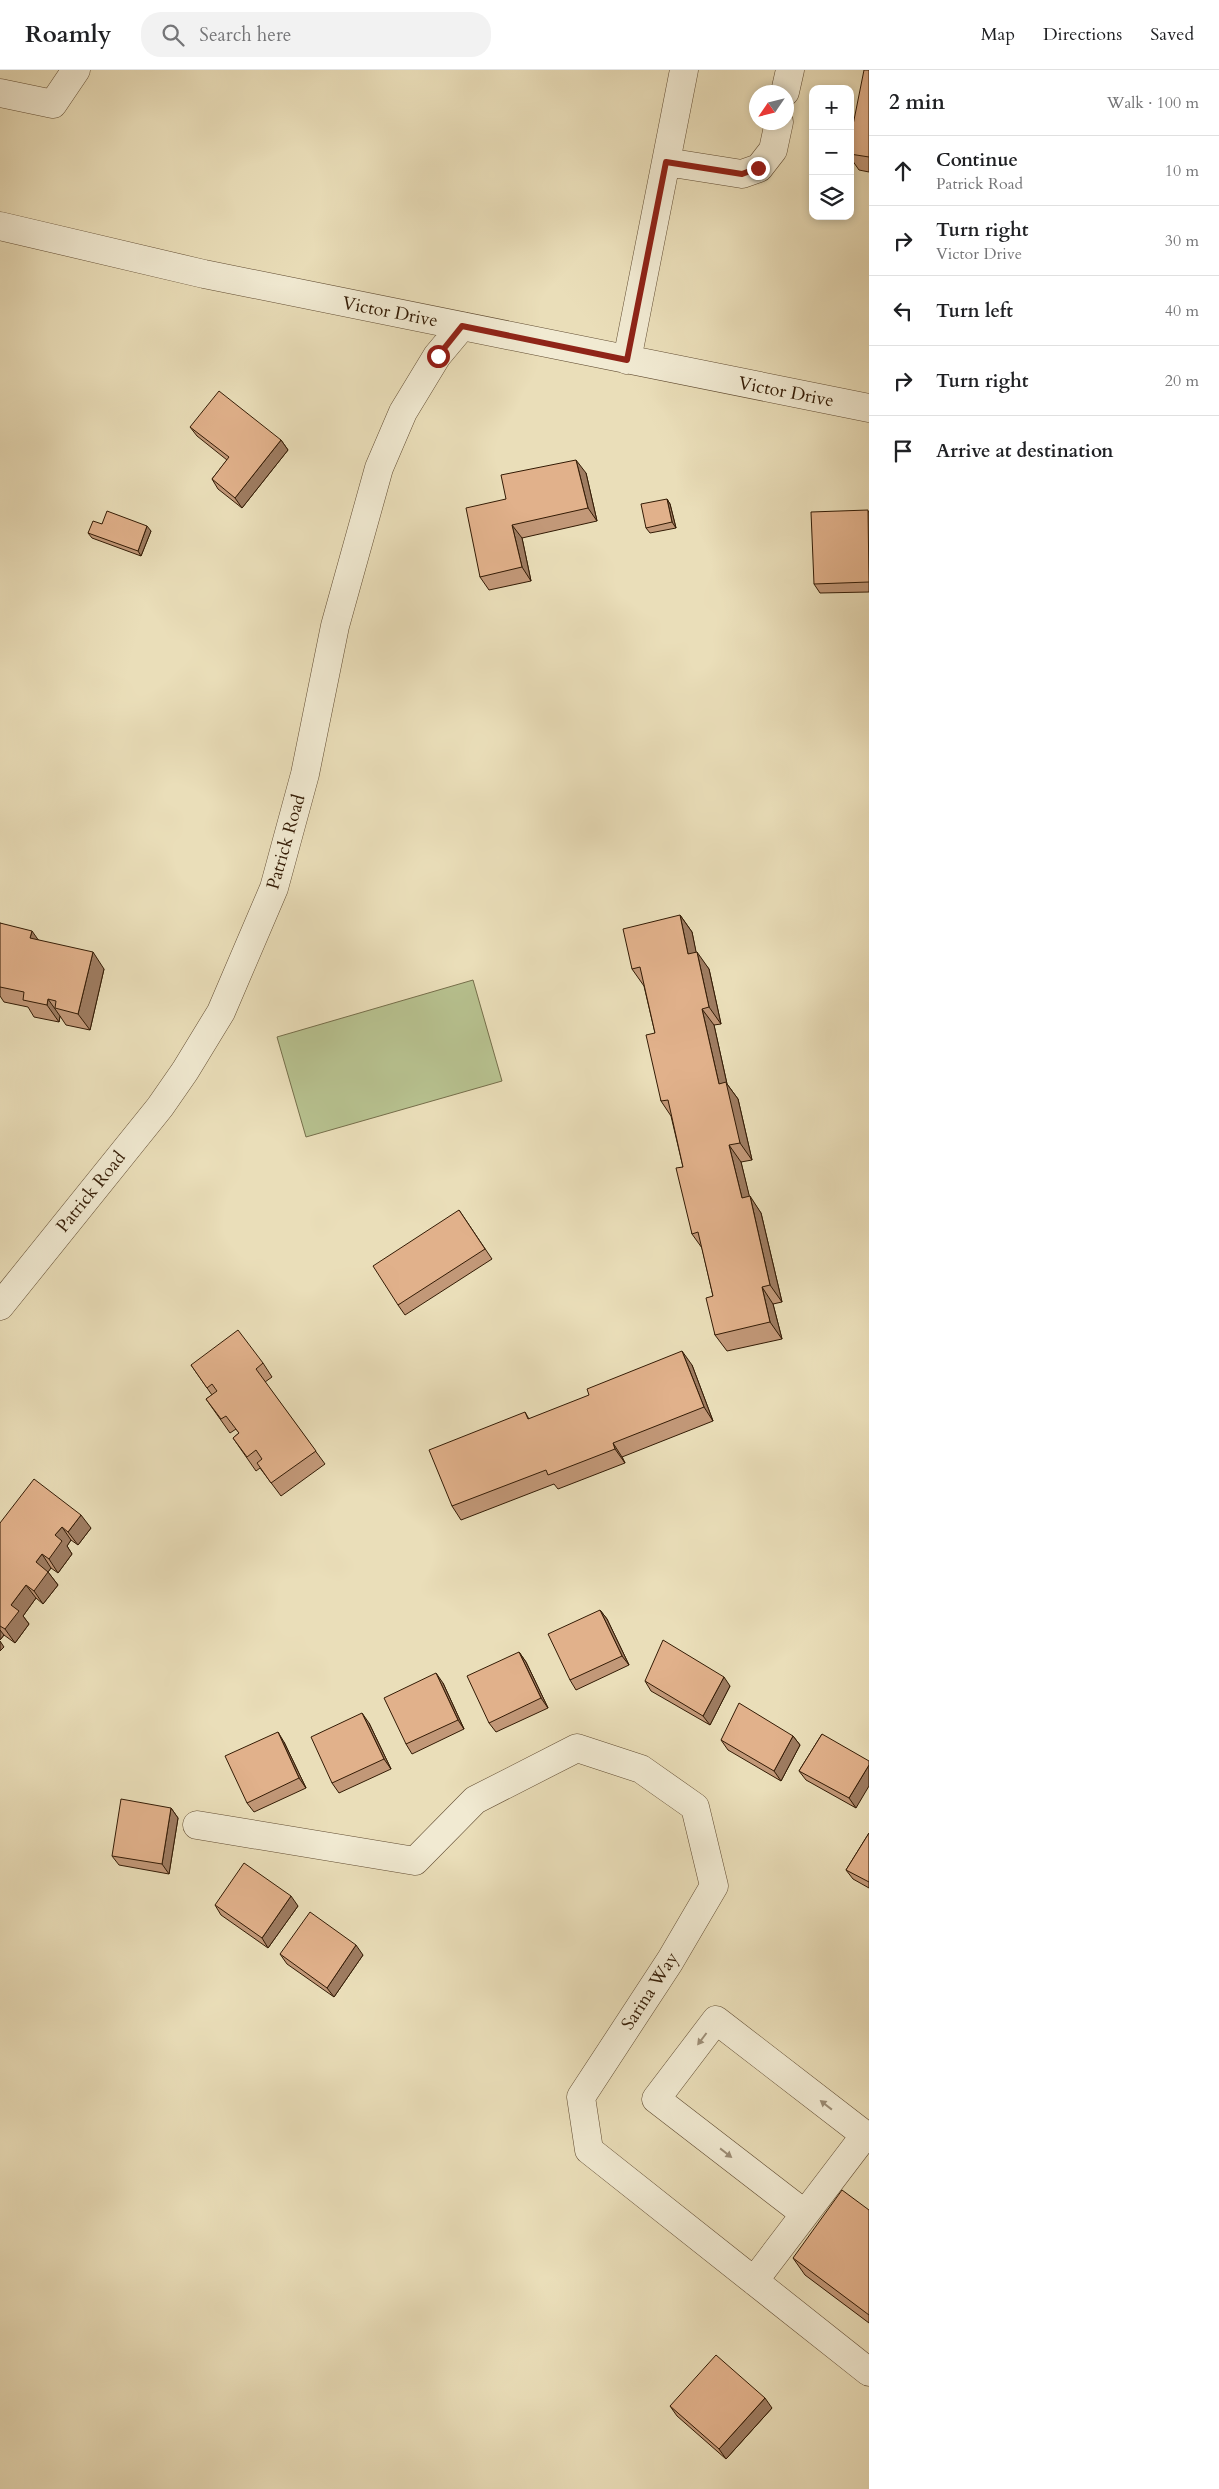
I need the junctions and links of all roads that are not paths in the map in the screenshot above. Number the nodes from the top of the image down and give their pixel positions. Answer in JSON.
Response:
{"nodes":[{"id":1,"x":76,"y":70,"type":"edge"},
{"id":2,"x":684,"y":70,"type":"edge"},
{"id":3,"x":790,"y":70,"type":"edge"},
{"id":4,"x":787,"y":85,"type":"edge"},
{"id":5,"x":0,"y":93,"type":"edge"},
{"id":6,"x":777,"y":130,"type":"edge"},
{"id":7,"x":666,"y":162,"type":"junction"},
{"id":8,"x":0,"y":226,"type":"edge"},
{"id":9,"x":462,"y":326,"type":"junction"},
{"id":10,"x":627,"y":360,"type":"junction"},
{"id":11,"x":869,"y":408,"type":"edge"},
{"id":12,"x":0,"y":1306,"type":"edge"},
{"id":13,"x":198,"y":1825,"type":"dead end"},
{"id":14,"x":805,"y":2214,"type":"junction"},
{"id":15,"x":754,"y":2281,"type":"junction"},
{"id":16,"x":869,"y":2372,"type":"edge"}],
"edges":[{"from":1,"to":5,"type":"street"},
{"from":2,"to":7,"type":"street"},
{"from":3,"to":4,"type":"street"},
{"from":6,"to":7,"type":"street"},
{"from":7,"to":10,"type":"street"},
{"from":8,"to":9,"type":"street","name":"Victor Drive"},
{"from":9,"to":10,"type":"street","name":"Victor Drive"},
{"from":9,"to":12,"type":"street","name":"Patrick Road"},
{"from":10,"to":11,"type":"street","name":"Victor Drive"},
{"from":13,"to":15,"type":"street","name":"Sarina Way"},
{"from":14,"to":14,"type":"street","one_way":true},
{"from":14,"to":15,"type":"street"},
{"from":15,"to":16,"type":"street","name":"Sarina Way"}]}
